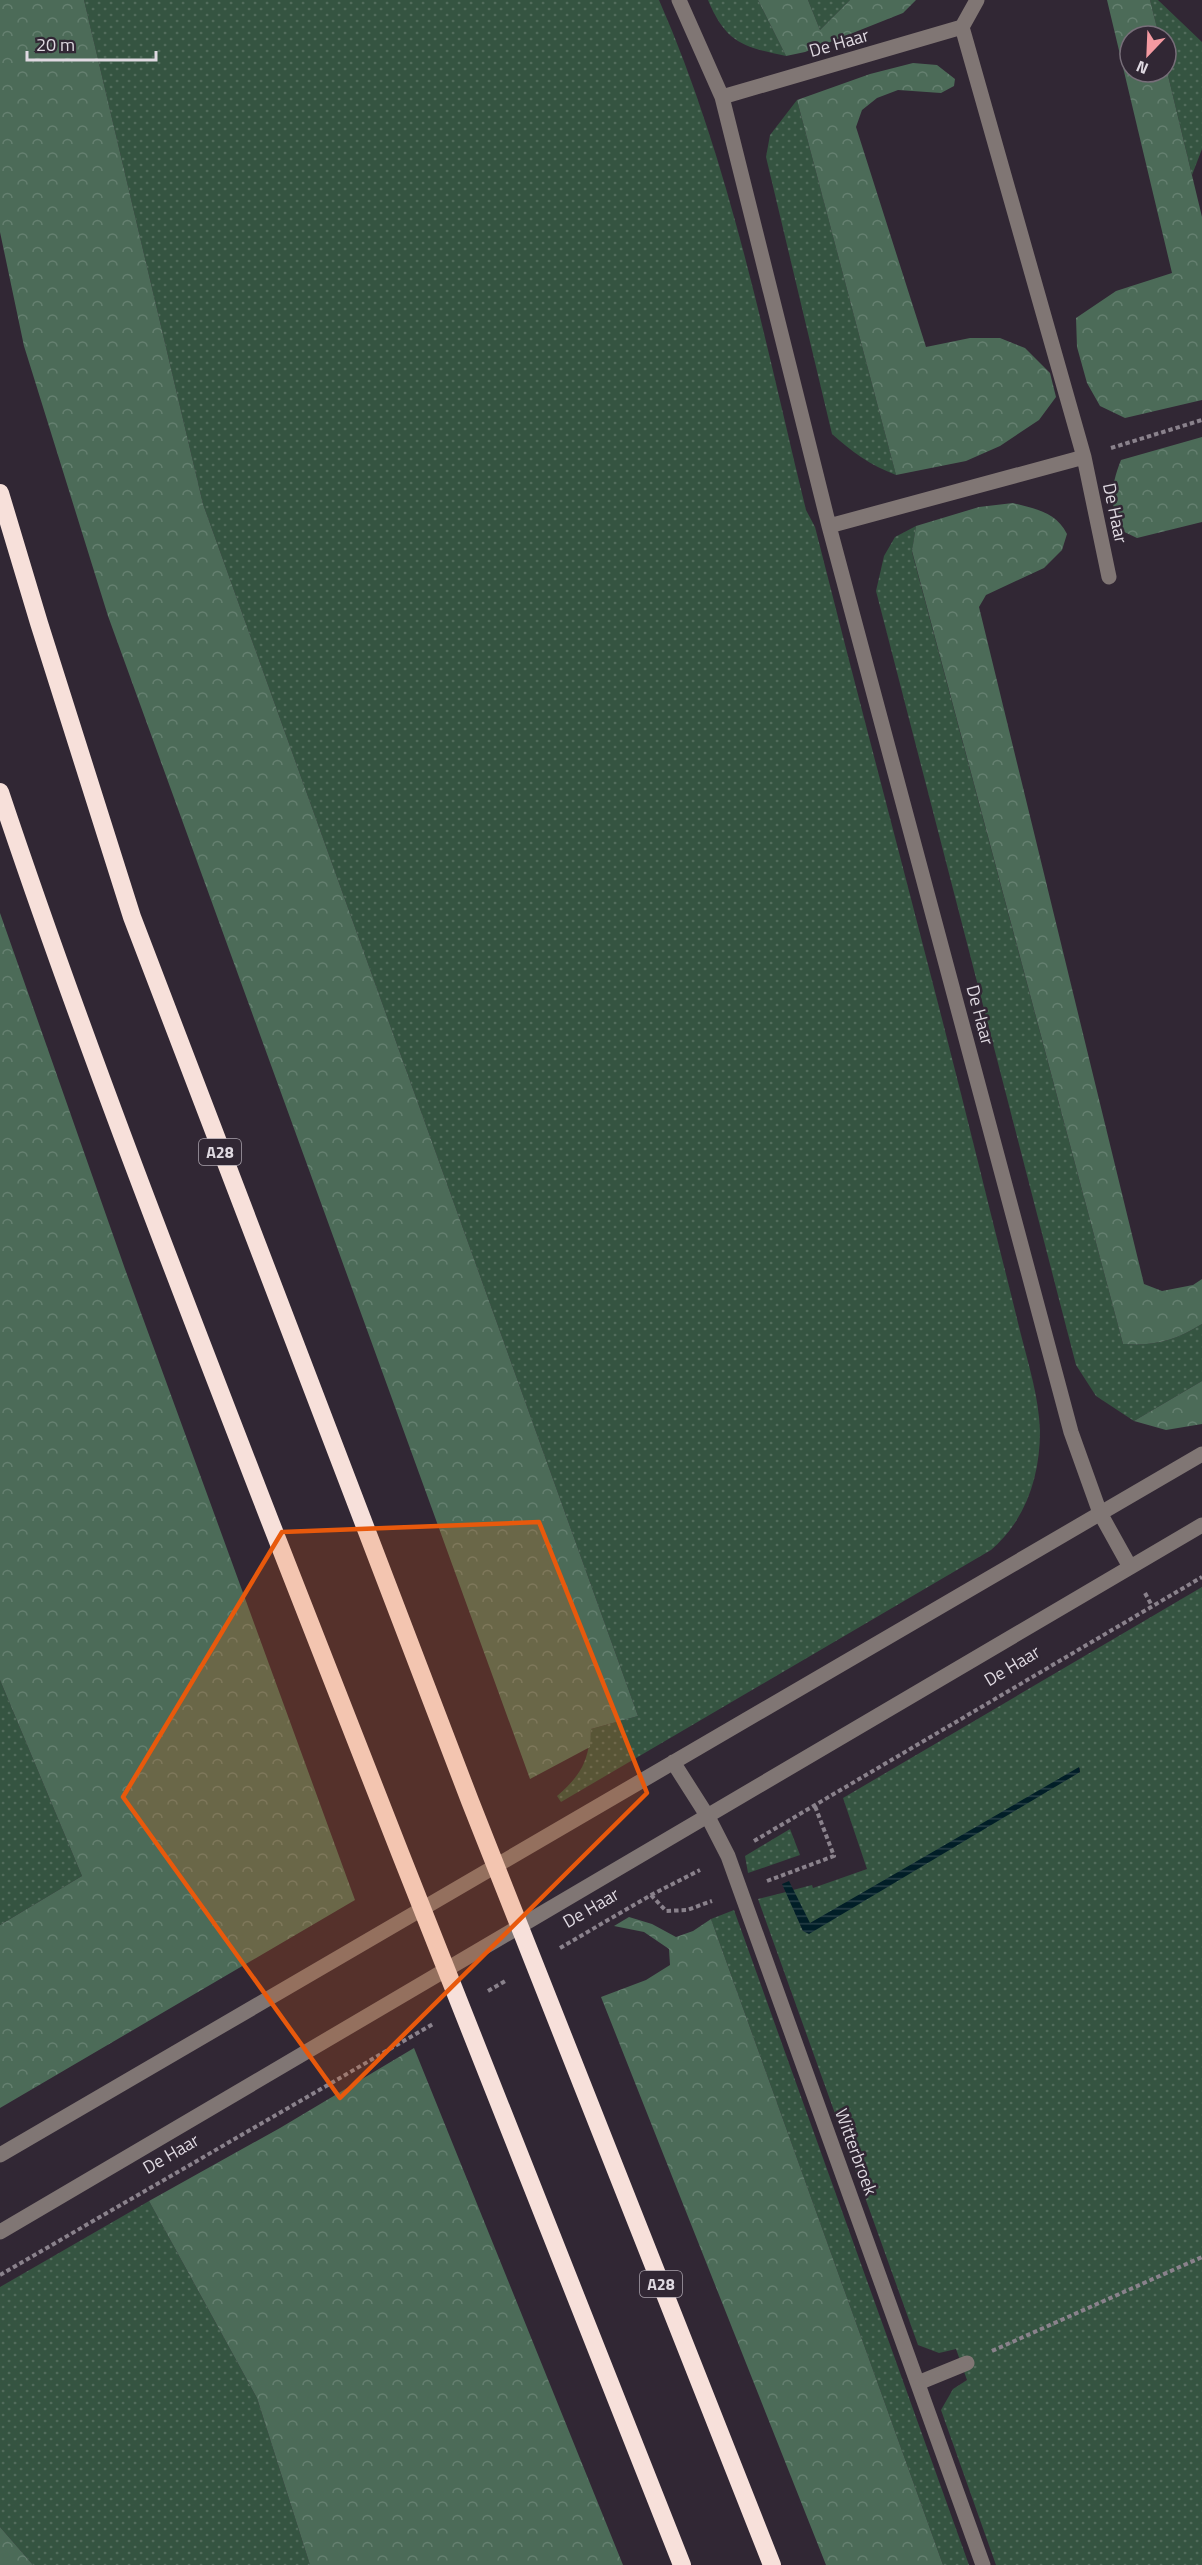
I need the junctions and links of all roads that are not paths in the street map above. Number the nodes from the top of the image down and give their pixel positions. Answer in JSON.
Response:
{"nodes":[{"id":1,"x":679,"y":0,"type":"edge"},
{"id":2,"x":977,"y":0,"type":"edge"},
{"id":3,"x":962,"y":27,"type":"junction"},
{"id":4,"x":722,"y":97,"type":"junction"},
{"id":5,"x":1084,"y":457,"type":"junction"},
{"id":6,"x":0,"y":493,"type":"edge"},
{"id":7,"x":830,"y":526,"type":"junction"},
{"id":8,"x":1109,"y":577,"type":"dead end"},
{"id":9,"x":0,"y":792,"type":"edge"},
{"id":10,"x":1202,"y":1454,"type":"edge"},
{"id":11,"x":1100,"y":1513,"type":"junction"},
{"id":12,"x":1202,"y":1525,"type":"edge"},
{"id":13,"x":1130,"y":1567,"type":"junction"},
{"id":14,"x":673,"y":1762,"type":"junction"},
{"id":15,"x":708,"y":1816,"type":"junction"},
{"id":16,"x":0,"y":2155,"type":"edge"},
{"id":17,"x":0,"y":2232,"type":"edge"},
{"id":18,"x":967,"y":2363,"type":"road end"},
{"id":19,"x":918,"y":2383,"type":"junction"},
{"id":20,"x":682,"y":2565,"type":"edge"},
{"id":21,"x":772,"y":2565,"type":"edge"},
{"id":22,"x":983,"y":2565,"type":"edge"}],
"edges":[{"from":1,"to":4,"type":"street"},
{"from":2,"to":3,"type":"street"},
{"from":3,"to":4,"type":"street","name":"De Haar"},
{"from":3,"to":5,"type":"street","name":"De Haar"},
{"from":4,"to":7,"type":"street","name":"De Haar"},
{"from":5,"to":7,"type":"street"},
{"from":5,"to":8,"type":"street","name":"De Haar"},
{"from":6,"to":21,"type":"highway","number":"A28"},
{"from":7,"to":11,"type":"street","name":"De Haar"},
{"from":9,"to":20,"type":"highway"},
{"from":10,"to":11,"type":"street"},
{"from":11,"to":13,"type":"street","name":"De Haar"},
{"from":11,"to":14,"type":"street"},
{"from":12,"to":13,"type":"street","name":"De Haar"},
{"from":13,"to":15,"type":"street","name":"De Haar"},
{"from":14,"to":15,"type":"street","name":"Witterbroek"},
{"from":14,"to":16,"type":"street"},
{"from":15,"to":17,"type":"street","name":"De Haar"},
{"from":15,"to":19,"type":"street","name":"Witterbroek"},
{"from":18,"to":19,"type":"street"},
{"from":19,"to":22,"type":"street","name":"Witterbroek"}]}
